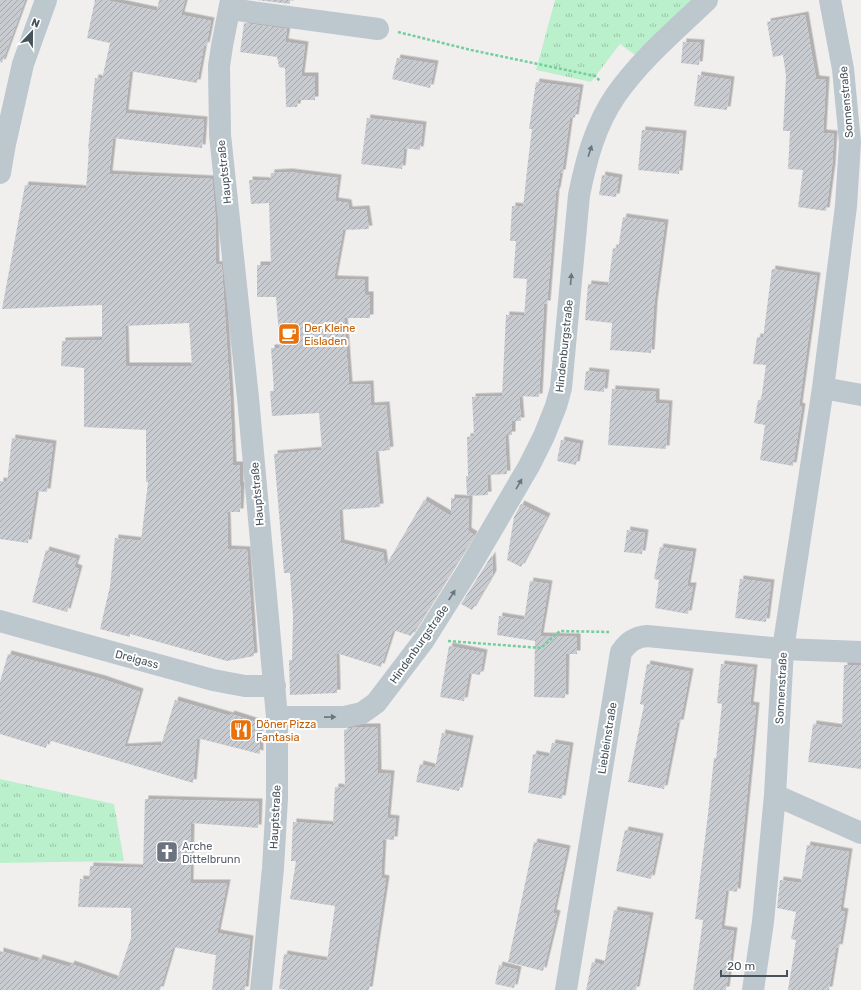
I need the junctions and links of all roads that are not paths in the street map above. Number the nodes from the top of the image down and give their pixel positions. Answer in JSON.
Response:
{"nodes":[{"id":1,"x":46,"y":0,"type":"edge"},
{"id":2,"x":707,"y":0,"type":"edge"},
{"id":3,"x":830,"y":0,"type":"edge"},
{"id":4,"x":231,"y":4,"type":"edge"},
{"id":5,"x":378,"y":29,"type":"dead end"},
{"id":6,"x":2,"y":144,"type":"edge"},
{"id":7,"x":0,"y":173,"type":"edge"},
{"id":8,"x":854,"y":206,"type":"edge"},
{"id":9,"x":823,"y":388,"type":"junction"},
{"id":10,"x":861,"y":395,"type":"edge"},
{"id":11,"x":0,"y":621,"type":"edge"},
{"id":12,"x":783,"y":649,"type":"junction"},
{"id":13,"x":861,"y":652,"type":"edge"},
{"id":14,"x":275,"y":686,"type":"junction"},
{"id":15,"x":277,"y":717,"type":"junction"},
{"id":16,"x":775,"y":795,"type":"junction"},
{"id":17,"x":861,"y":833,"type":"edge"},
{"id":18,"x":261,"y":990,"type":"edge"},
{"id":19,"x":566,"y":990,"type":"edge"},
{"id":20,"x":753,"y":990,"type":"edge"}],
"edges":[{"from":1,"to":6,"type":"street"},
{"from":15,"to":2,"type":"street","name":"Hindenburgstraße","one_way":true},
{"from":3,"to":8,"type":"street","name":"Sonnenstraße"},
{"from":4,"to":5,"type":"street"},
{"from":4,"to":14,"type":"street","name":"Hauptstraße"},
{"from":6,"to":7,"type":"street"},
{"from":8,"to":9,"type":"street","name":"Sonnenstraße"},
{"from":9,"to":10,"type":"street"},
{"from":9,"to":12,"type":"street","name":"Sonnenstraße"},
{"from":11,"to":14,"type":"street","name":"Dreigass"},
{"from":12,"to":13,"type":"street","name":"Liebleinstraße"},
{"from":12,"to":16,"type":"street","name":"Sonnenstraße"},
{"from":12,"to":19,"type":"street","name":"Liebleinstraße"},
{"from":14,"to":15,"type":"street","name":"Hauptstraße"},
{"from":15,"to":18,"type":"street","name":"Hauptstraße"},
{"from":16,"to":17,"type":"street"},
{"from":16,"to":20,"type":"street","name":"Sonnenstraße"}]}
